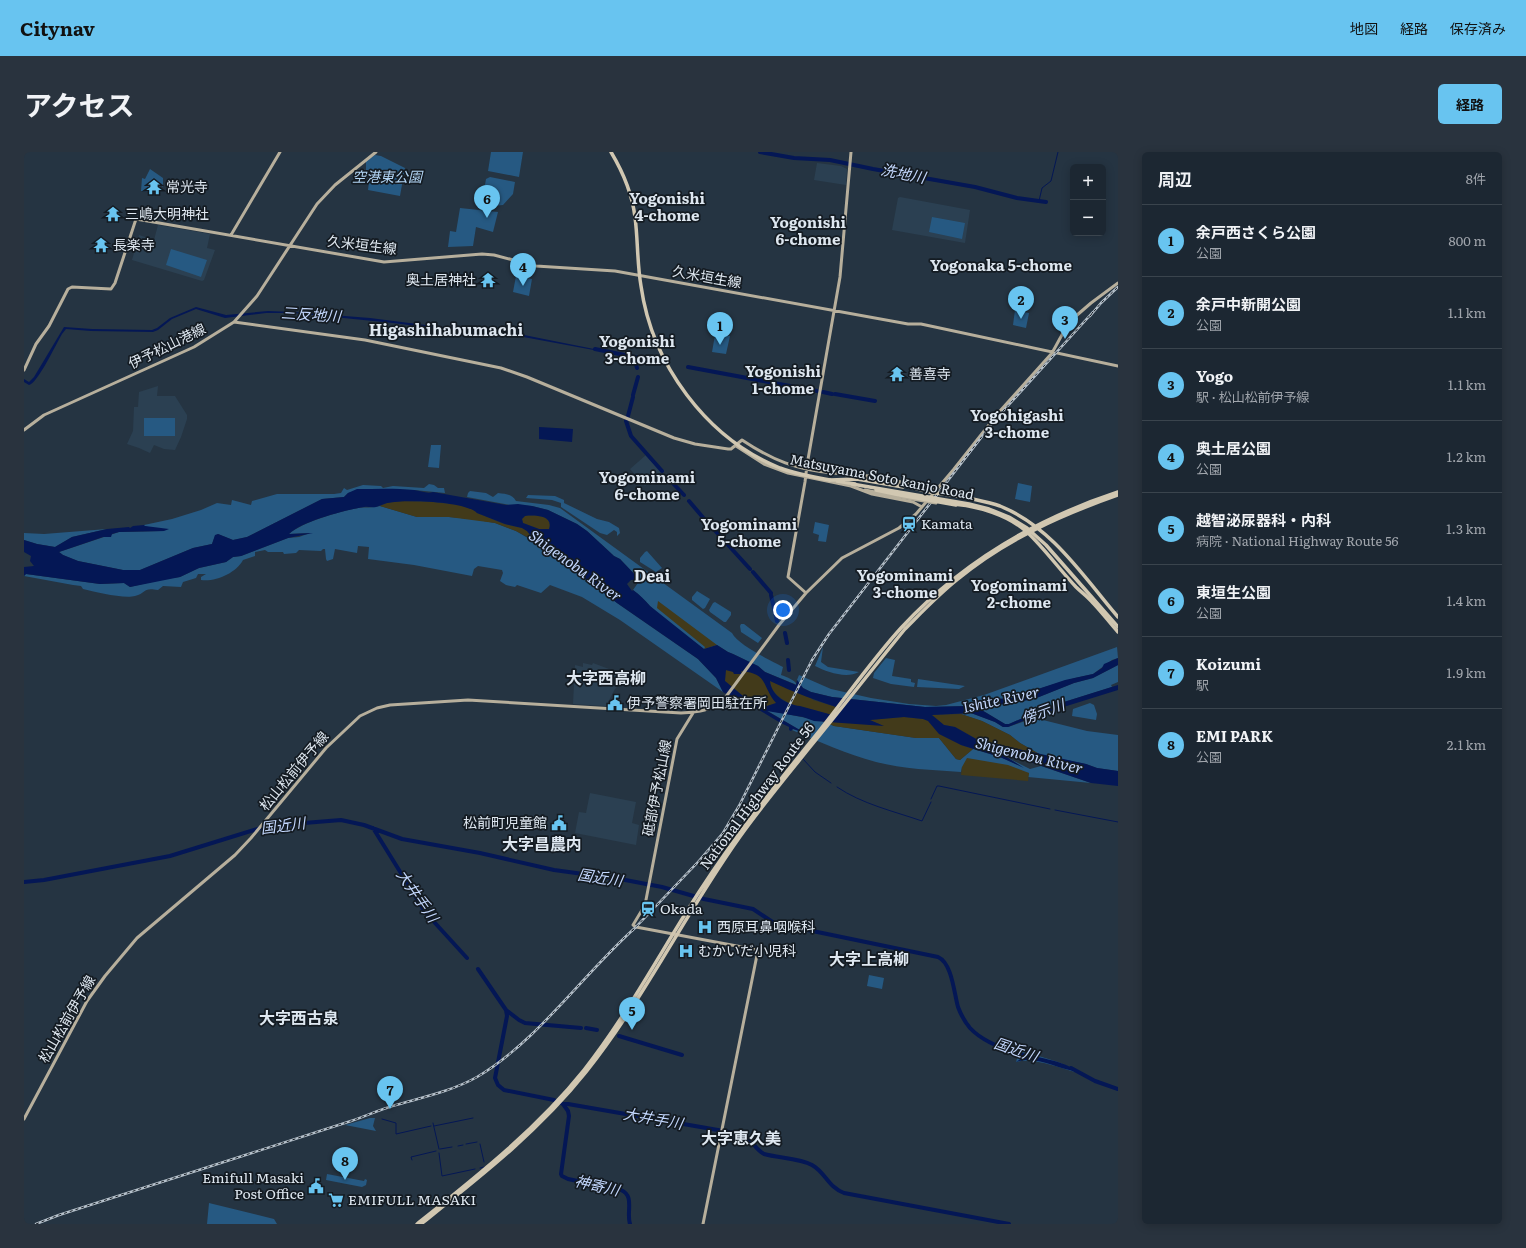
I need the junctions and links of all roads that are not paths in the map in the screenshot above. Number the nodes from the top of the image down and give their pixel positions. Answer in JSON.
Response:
{"nodes":[{"id":1,"x":280,"y":152,"type":"edge"},
{"id":2,"x":376,"y":152,"type":"edge"},
{"id":3,"x":611,"y":152,"type":"edge"},
{"id":4,"x":851,"y":152,"type":"edge"},
{"id":5,"x":230,"y":235,"type":"junction"},
{"id":6,"x":290,"y":245,"type":"junction"},
{"id":7,"x":1118,"y":283,"type":"edge"},
{"id":8,"x":834,"y":311,"type":"junction"},
{"id":9,"x":234,"y":322,"type":"junction"},
{"id":10,"x":1052,"y":353,"type":"junction"},
{"id":11,"x":1118,"y":366,"type":"edge"},
{"id":12,"x":24,"y":370,"type":"edge"},
{"id":13,"x":24,"y":430,"type":"edge"},
{"id":14,"x":736,"y":446,"type":"junction"},
{"id":15,"x":806,"y":469,"type":"junction"},
{"id":16,"x":837,"y":474,"type":"junction"},
{"id":17,"x":806,"y":478,"type":"junction"},
{"id":18,"x":830,"y":480,"type":"junction"},
{"id":19,"x":898,"y":481,"type":"junction"},
{"id":20,"x":913,"y":484,"type":"junction"},
{"id":21,"x":851,"y":485,"type":"junction"},
{"id":22,"x":904,"y":486,"type":"junction"},
{"id":23,"x":936,"y":490,"type":"junction"},
{"id":24,"x":929,"y":492,"type":"junction"},
{"id":25,"x":1118,"y":492,"type":"edge"},
{"id":26,"x":1118,"y":495,"type":"edge"},
{"id":27,"x":902,"y":497,"type":"junction"},
{"id":28,"x":894,"y":498,"type":"junction"},
{"id":29,"x":913,"y":502,"type":"junction"},
{"id":30,"x":936,"y":503,"type":"joint"},
{"id":31,"x":956,"y":505,"type":"junction"},
{"id":32,"x":922,"y":507,"type":"junction"},
{"id":33,"x":1037,"y":527,"type":"junction"},
{"id":34,"x":1028,"y":532,"type":"junction"},
{"id":35,"x":806,"y":593,"type":"junction"},
{"id":36,"x":1118,"y":617,"type":"edge"},
{"id":37,"x":1118,"y":627,"type":"edge"},
{"id":38,"x":1118,"y":632,"type":"edge"},
{"id":39,"x":693,"y":712,"type":"junction"},
{"id":40,"x":675,"y":934,"type":"junction"},
{"id":41,"x":557,"y":1104,"type":"junction"},
{"id":42,"x":24,"y":1119,"type":"edge"},
{"id":43,"x":416,"y":1224,"type":"edge"},
{"id":44,"x":422,"y":1224,"type":"edge"},
{"id":45,"x":703,"y":1224,"type":"edge"}],
"edges":[{"from":1,"to":5,"type":"main road"},
{"from":2,"to":6,"type":"main road","name":"伊予松山港線"},
{"from":3,"to":18,"type":"highway","name":"Matsuyama Soto kanjo Road","bridge":true},
{"from":4,"to":8,"type":"main road"},
{"from":5,"to":6,"type":"main road"},
{"from":5,"to":12,"type":"main road"},
{"from":6,"to":8,"type":"main road","name":"久米垣生線"},
{"from":6,"to":9,"type":"main road","name":"伊予松山港線"},
{"from":7,"to":10,"type":"main road"},
{"from":8,"to":10,"type":"main road","name":"久米垣生線"},
{"from":8,"to":15,"type":"main road"},
{"from":9,"to":13,"type":"main road","name":"伊予松山港線"},
{"from":9,"to":14,"type":"main road"},
{"from":10,"to":11,"type":"main road","name":"久米垣生線"},
{"from":10,"to":23,"type":"main road"},
{"from":14,"to":15,"type":"main road"},
{"from":14,"to":17,"type":"main road"},
{"from":15,"to":16,"type":"main road"},
{"from":15,"to":17,"type":"main road"},
{"from":16,"to":19,"type":"main road"},
{"from":16,"to":22,"type":"main road"},
{"from":17,"to":21,"type":"main road"},
{"from":17,"to":35,"type":"main road"},
{"from":18,"to":21,"type":"highway","name":"Matsuyama Soto kanjo Road"},
{"from":18,"to":24,"type":"highway","bridge":true},
{"from":19,"to":20,"type":"main road"},
{"from":19,"to":22,"type":"main road"},
{"from":20,"to":22,"type":"main road"},
{"from":20,"to":23,"type":"main road"},
{"from":21,"to":27,"type":"main road"},
{"from":21,"to":28,"type":"main road"},
{"from":21,"to":31,"type":"highway","bridge":true},
{"from":21,"to":34,"type":"highway","name":"Matsuyama Soto kanjo Road","bridge":true},
{"from":22,"to":24,"type":"highway","bridge":true},
{"from":22,"to":27,"type":"main road"},
{"from":23,"to":32,"type":"main road"},
{"from":24,"to":33,"type":"highway","bridge":true},
{"from":25,"to":33,"type":"highway","name":"National Highway Route 56"},
{"from":26,"to":33,"type":"highway","name":"National Highway Route 56"},
{"from":27,"to":28,"type":"main road"},
{"from":27,"to":29,"type":"main road"},
{"from":27,"to":30,"type":"main road","bridge":true},
{"from":28,"to":29,"type":"main road"},
{"from":29,"to":32,"type":"main road"},
{"from":30,"to":31,"type":"highway","bridge":true},
{"from":31,"to":34,"type":"highway","bridge":true},
{"from":32,"to":35,"type":"main road"},
{"from":33,"to":34,"type":"highway","name":"National Highway Route 56"},
{"from":33,"to":36,"type":"highway"},
{"from":34,"to":37,"type":"highway","name":"Matsuyama Soto kanjo Road","bridge":true},
{"from":34,"to":38,"type":"highway"},
{"from":34,"to":40,"type":"highway","name":"National Highway Route 56"},
{"from":35,"to":39,"type":"main road"},
{"from":39,"to":40,"type":"main road","name":"砥部伊予松山線"},
{"from":39,"to":42,"type":"main road","name":"松山松前伊予線"},
{"from":40,"to":41,"type":"highway","name":"National Highway Route 56"},
{"from":40,"to":45,"type":"main road","name":"砥部伊予松山線"},
{"from":41,"to":43,"type":"highway","name":"National Highway Route 56"},
{"from":41,"to":44,"type":"highway","name":"National Highway Route 56"}]}
